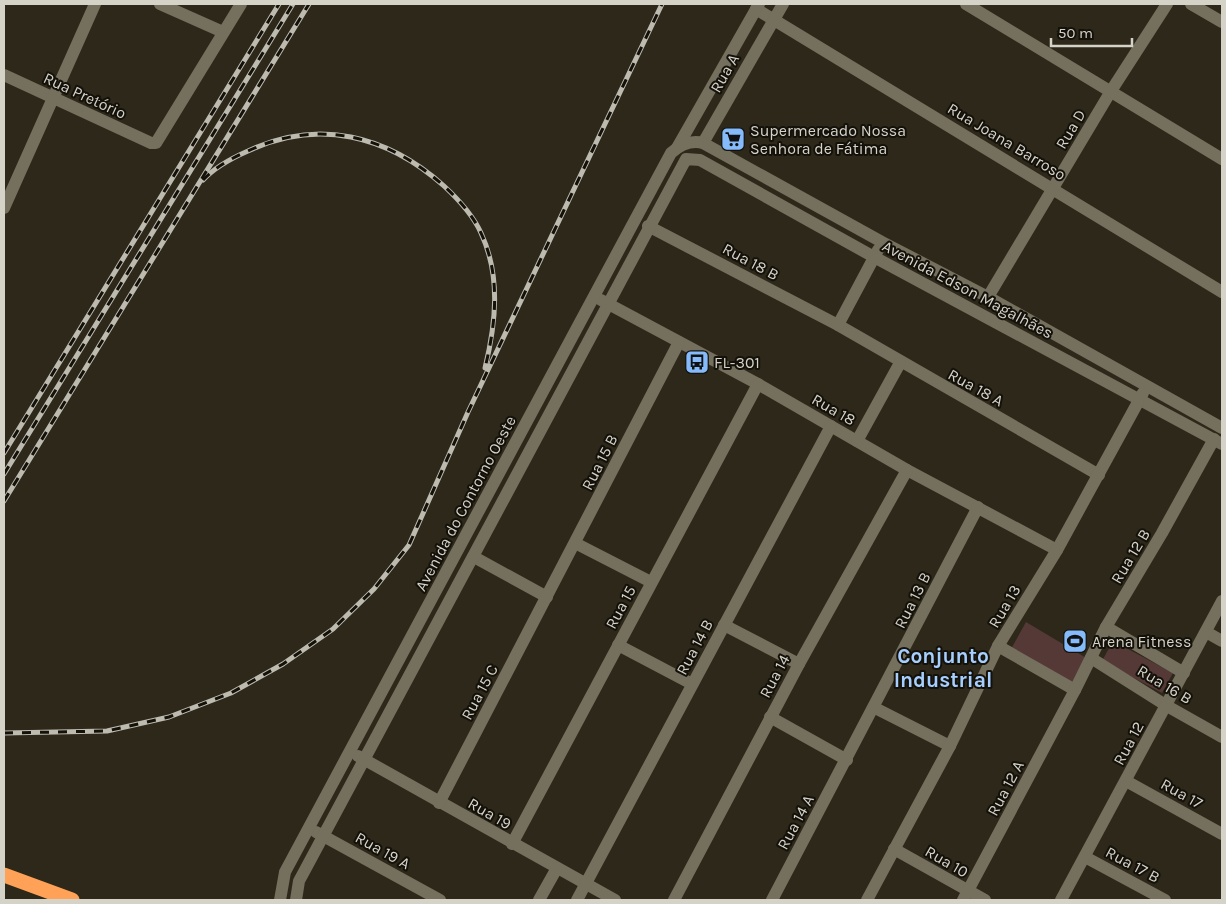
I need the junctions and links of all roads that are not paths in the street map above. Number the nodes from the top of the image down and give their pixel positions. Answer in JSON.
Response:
{"nodes":[{"id":1,"x":94,"y":4,"type":"edge"},
{"id":2,"x":160,"y":4,"type":"edge"},
{"id":3,"x":240,"y":4,"type":"edge"},
{"id":4,"x":783,"y":4,"type":"edge"},
{"id":5,"x":966,"y":4,"type":"edge"},
{"id":6,"x":1167,"y":4,"type":"edge"},
{"id":7,"x":1190,"y":4,"type":"edge"},
{"id":8,"x":758,"y":6,"type":"edge"},
{"id":9,"x":774,"y":19,"type":"junction"},
{"id":10,"x":1222,"y":22,"type":"edge"},
{"id":11,"x":223,"y":32,"type":"junction"},
{"id":12,"x":735,"y":47,"type":"junction"},
{"id":13,"x":752,"y":57,"type":"junction"},
{"id":14,"x":721,"y":70,"type":"junction"},
{"id":15,"x":4,"y":76,"type":"edge"},
{"id":16,"x":738,"y":80,"type":"junction"},
{"id":17,"x":1111,"y":92,"type":"junction"},
{"id":18,"x":54,"y":98,"type":"junction"},
{"id":19,"x":702,"y":143,"type":"junction"},
{"id":20,"x":677,"y":148,"type":"junction"},
{"id":21,"x":1222,"y":159,"type":"edge"},
{"id":22,"x":700,"y":160,"type":"joint"},
{"id":23,"x":1054,"y":188,"type":"junction"},
{"id":24,"x":4,"y":208,"type":"edge"},
{"id":25,"x":648,"y":226,"type":"junction"},
{"id":26,"x":882,"y":242,"type":"junction"},
{"id":27,"x":874,"y":257,"type":"junction"},
{"id":28,"x":1222,"y":292,"type":"edge"},
{"id":29,"x":594,"y":296,"type":"junction"},
{"id":30,"x":988,"y":297,"type":"junction"},
{"id":31,"x":607,"y":303,"type":"junction"},
{"id":32,"x":838,"y":325,"type":"junction"},
{"id":33,"x":679,"y":342,"type":"junction"},
{"id":34,"x":900,"y":363,"type":"junction"},
{"id":35,"x":758,"y":384,"type":"junction"},
{"id":36,"x":1148,"y":386,"type":"junction"},
{"id":37,"x":1140,"y":399,"type":"junction"},
{"id":38,"x":528,"y":418,"type":"junction"},
{"id":39,"x":544,"y":425,"type":"junction"},
{"id":40,"x":831,"y":426,"type":"junction"},
{"id":41,"x":1222,"y":428,"type":"edge"},
{"id":42,"x":857,"y":441,"type":"junction"},
{"id":43,"x":515,"y":442,"type":"junction"},
{"id":44,"x":1220,"y":443,"type":"edge"},
{"id":45,"x":531,"y":450,"type":"junction"},
{"id":46,"x":907,"y":470,"type":"junction"},
{"id":47,"x":1099,"y":475,"type":"junction"},
{"id":48,"x":978,"y":507,"type":"junction"},
{"id":49,"x":575,"y":544,"type":"junction"},
{"id":50,"x":1057,"y":550,"type":"junction"},
{"id":51,"x":474,"y":557,"type":"junction"},
{"id":52,"x":651,"y":582,"type":"junction"},
{"id":53,"x":547,"y":597,"type":"junction"},
{"id":54,"x":432,"y":600,"type":"junction"},
{"id":55,"x":1222,"y":601,"type":"edge"},
{"id":56,"x":447,"y":607,"type":"junction"},
{"id":57,"x":724,"y":625,"type":"junction"},
{"id":58,"x":419,"y":626,"type":"junction"},
{"id":59,"x":1106,"y":627,"type":"junction"},
{"id":60,"x":1206,"y":632,"type":"junction"},
{"id":61,"x":432,"y":633,"type":"junction"},
{"id":62,"x":1222,"y":641,"type":"edge"},
{"id":63,"x":618,"y":646,"type":"junction"},
{"id":64,"x":998,"y":646,"type":"junction"},
{"id":65,"x":1091,"y":658,"type":"junction"},
{"id":66,"x":799,"y":664,"type":"junction"},
{"id":67,"x":1184,"y":673,"type":"junction"},
{"id":68,"x":692,"y":684,"type":"junction"},
{"id":69,"x":1075,"y":690,"type":"junction"},
{"id":70,"x":1167,"y":706,"type":"junction"},
{"id":71,"x":874,"y":708,"type":"junction"},
{"id":72,"x":770,"y":717,"type":"junction"},
{"id":73,"x":1222,"y":737,"type":"edge"},
{"id":74,"x":950,"y":746,"type":"junction"},
{"id":75,"x":351,"y":752,"type":"junction"},
{"id":76,"x":364,"y":760,"type":"junction"},
{"id":77,"x":847,"y":760,"type":"junction"},
{"id":78,"x":1126,"y":781,"type":"junction"},
{"id":79,"x":439,"y":802,"type":"junction"},
{"id":80,"x":310,"y":828,"type":"junction"},
{"id":81,"x":1222,"y":834,"type":"edge"},
{"id":82,"x":323,"y":836,"type":"junction"},
{"id":83,"x":512,"y":844,"type":"junction"},
{"id":84,"x":894,"y":849,"type":"junction"},
{"id":85,"x":1085,"y":857,"type":"junction"},
{"id":86,"x":557,"y":868,"type":"junction"},
{"id":87,"x":4,"y":875,"type":"edge"},
{"id":88,"x":586,"y":884,"type":"junction"},
{"id":89,"x":965,"y":896,"type":"edge"},
{"id":90,"x":72,"y":900,"type":"edge"},
{"id":91,"x":280,"y":900,"type":"edge"},
{"id":92,"x":296,"y":900,"type":"edge"},
{"id":93,"x":440,"y":900,"type":"edge"},
{"id":94,"x":539,"y":900,"type":"edge"},
{"id":95,"x":577,"y":900,"type":"edge"},
{"id":96,"x":615,"y":900,"type":"edge"},
{"id":97,"x":674,"y":900,"type":"edge"},
{"id":98,"x":772,"y":900,"type":"edge"},
{"id":99,"x":867,"y":900,"type":"edge"},
{"id":100,"x":985,"y":900,"type":"edge"},
{"id":101,"x":1061,"y":900,"type":"edge"},
{"id":102,"x":1166,"y":900,"type":"edge"}],
"edges":[{"from":1,"to":18,"type":"street"},
{"from":2,"to":11,"type":"street"},
{"from":3,"to":11,"type":"street"},
{"from":4,"to":9,"type":"street","name":"Rua A"},
{"from":5,"to":17,"type":"street"},
{"from":6,"to":17,"type":"street","name":"Rua D"},
{"from":7,"to":10,"type":"street"},
{"from":8,"to":9,"type":"street","name":"Rua Joana Barroso"},
{"from":8,"to":12,"type":"street","name":"Avenida do Contorno Oeste"},
{"from":9,"to":13,"type":"street","name":"Rua A"},
{"from":9,"to":23,"type":"street","name":"Rua Joana Barroso"},
{"from":11,"to":18,"type":"street","name":"Rua Pretório"},
{"from":12,"to":13,"type":"street"},
{"from":12,"to":14,"type":"street","name":"Avenida do Contorno Oeste"},
{"from":13,"to":16,"type":"street","name":"Rua A"},
{"from":14,"to":16,"type":"street"},
{"from":14,"to":20,"type":"street","name":"Avenida do Contorno Oeste"},
{"from":15,"to":18,"type":"street","name":"Rua Pretório"},
{"from":16,"to":19,"type":"street","name":"Rua A"},
{"from":17,"to":21,"type":"street"},
{"from":17,"to":23,"type":"street","name":"Rua D"},
{"from":18,"to":24,"type":"street"},
{"from":19,"to":20,"type":"street"},
{"from":19,"to":26,"type":"street","name":"Avenida Edson Magalhães"},
{"from":20,"to":29,"type":"street","name":"Avenida do Contorno Oeste"},
{"from":22,"to":25,"type":"street","name":"Avenida do Contorno Oeste"},
{"from":22,"to":27,"type":"street","name":"Avenida Edson Magalhães"},
{"from":23,"to":28,"type":"street","name":"Rua Joana Barroso"},
{"from":23,"to":30,"type":"street","name":"Rua D"},
{"from":25,"to":31,"type":"street","name":"Avenida do Contorno Oeste"},
{"from":25,"to":32,"type":"street","name":"Rua 18 B"},
{"from":26,"to":27,"type":"street"},
{"from":26,"to":30,"type":"street","name":"Avenida Edson Magalhães"},
{"from":27,"to":32,"type":"street"},
{"from":27,"to":37,"type":"street","name":"Avenida Edson Magalhães"},
{"from":29,"to":31,"type":"street","name":"Rua 18"},
{"from":29,"to":38,"type":"street","name":"Avenida do Contorno Oeste"},
{"from":30,"to":36,"type":"street","name":"Avenida Edson Magalhães"},
{"from":31,"to":33,"type":"street","name":"Rua 18"},
{"from":31,"to":39,"type":"street","name":"Avenida do Contorno Oeste"},
{"from":32,"to":34,"type":"street","name":"Rua 18 A"},
{"from":33,"to":35,"type":"street","name":"Rua 18"},
{"from":33,"to":49,"type":"street","name":"Rua 15 B"},
{"from":34,"to":42,"type":"street"},
{"from":34,"to":47,"type":"street","name":"Rua 18 A"},
{"from":35,"to":40,"type":"street","name":"Rua 18"},
{"from":35,"to":52,"type":"street","name":"Rua 15"},
{"from":36,"to":37,"type":"street","name":"Rua 13"},
{"from":36,"to":41,"type":"street","name":"Avenida Edson Magalhães"},
{"from":37,"to":44,"type":"street","name":"Avenida Edson Magalhães"},
{"from":37,"to":47,"type":"street","name":"Rua 13"},
{"from":38,"to":39,"type":"street"},
{"from":38,"to":43,"type":"street","name":"Avenida do Contorno Oeste"},
{"from":39,"to":45,"type":"street","name":"Avenida do Contorno Oeste"},
{"from":40,"to":42,"type":"street","name":"Rua 18"},
{"from":40,"to":57,"type":"street","name":"Rua 14 B"},
{"from":42,"to":46,"type":"street","name":"Rua 18"},
{"from":43,"to":45,"type":"street"},
{"from":43,"to":54,"type":"street","name":"Avenida do Contorno Oeste"},
{"from":44,"to":59,"type":"street","name":"Rua 12 B"},
{"from":45,"to":51,"type":"street","name":"Avenida do Contorno Oeste"},
{"from":46,"to":48,"type":"street","name":"Rua 18"},
{"from":46,"to":66,"type":"street","name":"Rua 14"},
{"from":47,"to":50,"type":"street","name":"Rua 13"},
{"from":48,"to":50,"type":"street","name":"Rua 18"},
{"from":48,"to":71,"type":"street","name":"Rua 13 B"},
{"from":49,"to":52,"type":"street"},
{"from":49,"to":53,"type":"street","name":"Rua 15 B"},
{"from":50,"to":64,"type":"street","name":"Rua 13"},
{"from":51,"to":53,"type":"street"},
{"from":51,"to":56,"type":"street","name":"Avenida do Contorno Oeste"},
{"from":52,"to":63,"type":"street","name":"Rua 15"},
{"from":53,"to":79,"type":"street","name":"Rua 15 C"},
{"from":54,"to":56,"type":"street"},
{"from":54,"to":58,"type":"street","name":"Avenida do Contorno Oeste"},
{"from":55,"to":60,"type":"street","name":"Rua 12"},
{"from":56,"to":61,"type":"street","name":"Avenida do Contorno Oeste"},
{"from":57,"to":66,"type":"street"},
{"from":57,"to":68,"type":"street","name":"Rua 14 B"},
{"from":58,"to":61,"type":"street"},
{"from":58,"to":75,"type":"street","name":"Avenida do Contorno Oeste"},
{"from":59,"to":65,"type":"street","name":"Rua 12 B"},
{"from":59,"to":67,"type":"street"},
{"from":60,"to":62,"type":"street"},
{"from":60,"to":67,"type":"street","name":"Rua 12"},
{"from":61,"to":76,"type":"street","name":"Avenida do Contorno Oeste"},
{"from":63,"to":68,"type":"street"},
{"from":63,"to":83,"type":"street","name":"Rua 15"},
{"from":64,"to":69,"type":"street"},
{"from":64,"to":74,"type":"street","name":"Rua 13"},
{"from":65,"to":69,"type":"street","name":"Rua 12 B"},
{"from":65,"to":70,"type":"street","name":"Rua 16 B"},
{"from":66,"to":72,"type":"street","name":"Rua 14"},
{"from":67,"to":70,"type":"street","name":"Rua 12"},
{"from":68,"to":88,"type":"street","name":"Rua 14 B"},
{"from":69,"to":89,"type":"street","name":"Rua 12 A"},
{"from":70,"to":73,"type":"street","name":"Rua 16 B"},
{"from":70,"to":78,"type":"street","name":"Rua 12"},
{"from":71,"to":74,"type":"street"},
{"from":71,"to":77,"type":"street","name":"Rua 13 B"},
{"from":72,"to":77,"type":"street"},
{"from":72,"to":97,"type":"street","name":"Rua 14"},
{"from":74,"to":84,"type":"street","name":"Rua 13"},
{"from":75,"to":76,"type":"street","name":"Rua 19"},
{"from":75,"to":80,"type":"street","name":"Avenida do Contorno Oeste"},
{"from":76,"to":79,"type":"street","name":"Rua 19"},
{"from":76,"to":82,"type":"street","name":"Avenida do Contorno Oeste"},
{"from":77,"to":98,"type":"street","name":"Rua 14 A"},
{"from":78,"to":81,"type":"street","name":"Rua 17"},
{"from":78,"to":85,"type":"street","name":"Rua 12"},
{"from":79,"to":83,"type":"street","name":"Rua 19"},
{"from":80,"to":82,"type":"street","name":"Rua 19 A"},
{"from":80,"to":91,"type":"street","name":"Avenida do Contorno Oeste"},
{"from":82,"to":92,"type":"street","name":"Avenida do Contorno Oeste"},
{"from":82,"to":93,"type":"street","name":"Rua 19 A"},
{"from":83,"to":86,"type":"street","name":"Rua 19"},
{"from":84,"to":89,"type":"street","name":"Rua 10"},
{"from":84,"to":99,"type":"street","name":"Rua 13"},
{"from":85,"to":101,"type":"street","name":"Rua 12"},
{"from":85,"to":102,"type":"street","name":"Rua 17 B"},
{"from":86,"to":88,"type":"street","name":"Rua 19"},
{"from":86,"to":94,"type":"street"},
{"from":87,"to":90,"type":"highway"},
{"from":88,"to":95,"type":"street","name":"Rua 14 B"},
{"from":88,"to":96,"type":"street","name":"Rua 19"},
{"from":89,"to":100,"type":"street","name":"Rua 10"}]}
